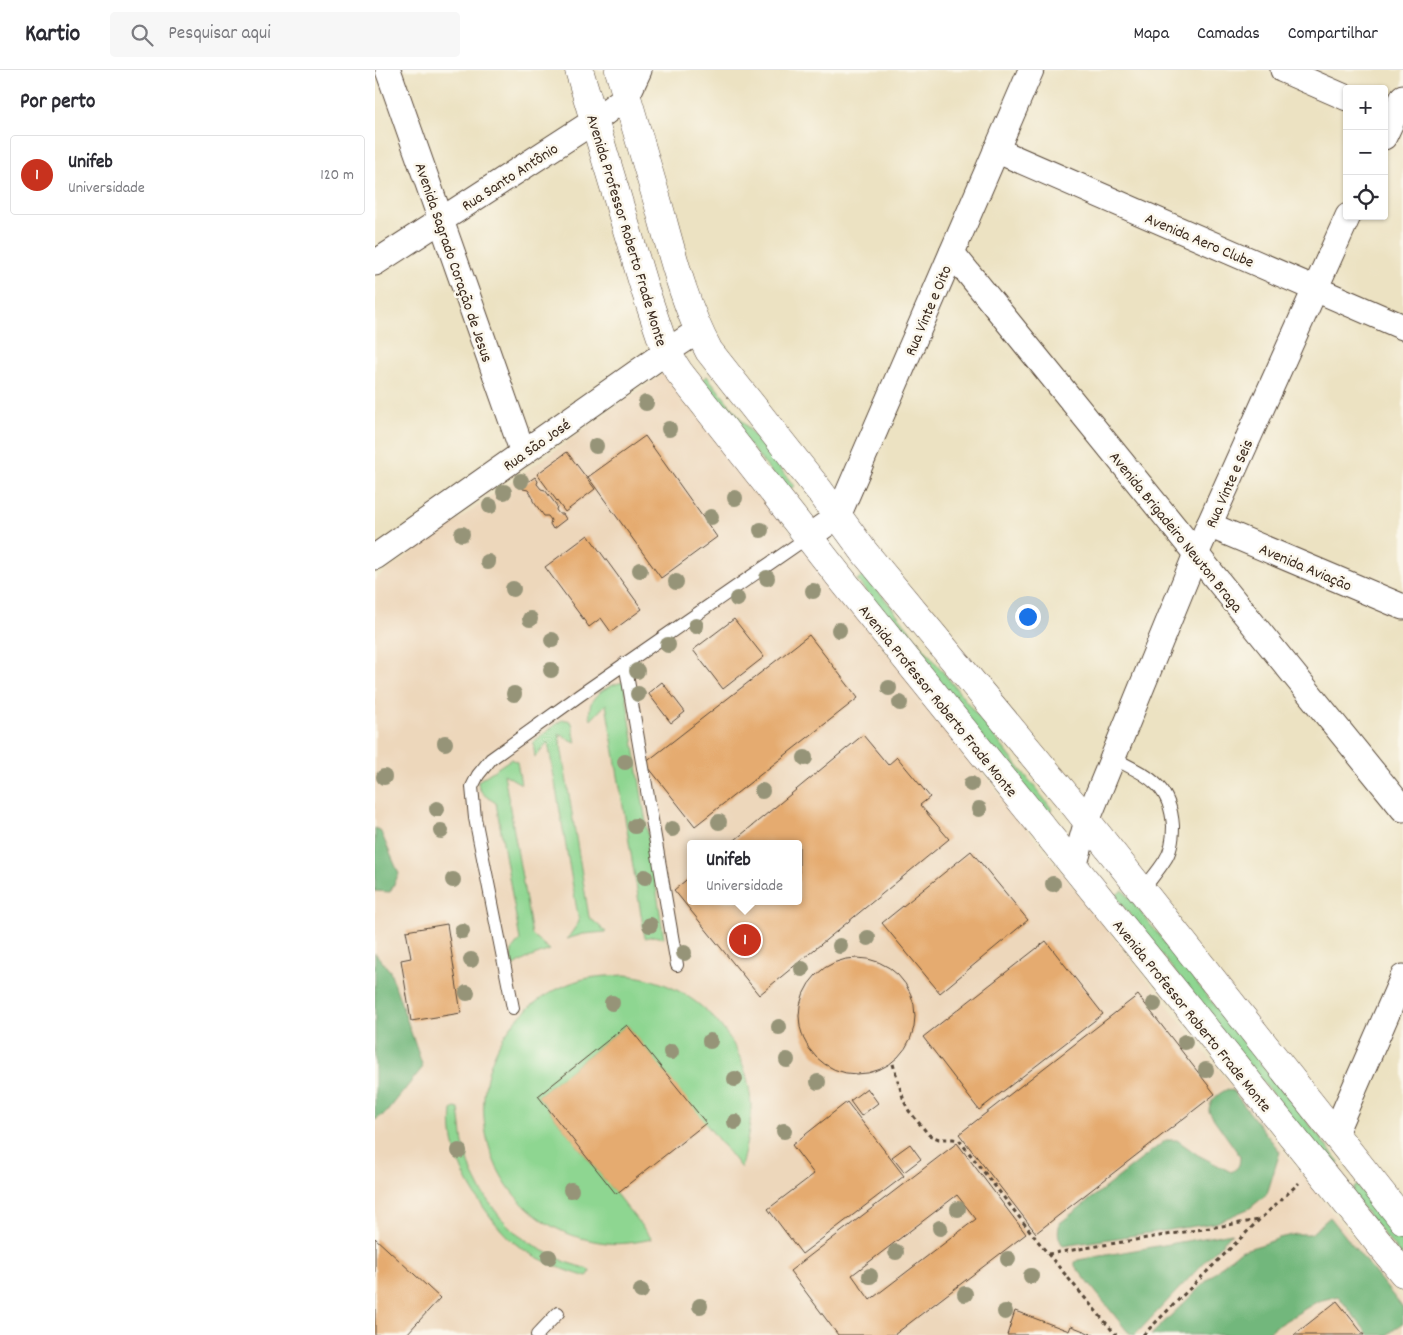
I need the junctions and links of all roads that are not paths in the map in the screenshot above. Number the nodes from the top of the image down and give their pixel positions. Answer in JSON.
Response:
{"nodes":[{"id":1,"x":387,"y":70,"type":"edge"},
{"id":2,"x":579,"y":70,"type":"edge"},
{"id":3,"x":619,"y":70,"type":"edge"},
{"id":4,"x":639,"y":70,"type":"edge"},
{"id":5,"x":1031,"y":70,"type":"edge"},
{"id":6,"x":1283,"y":70,"type":"edge"},
{"id":7,"x":627,"y":96,"type":"junction"},
{"id":8,"x":1343,"y":96,"type":"edge"},
{"id":9,"x":594,"y":121,"type":"junction"},
{"id":10,"x":996,"y":150,"type":"junction"},
{"id":11,"x":441,"y":220,"type":"junction"},
{"id":12,"x":1346,"y":220,"type":"edge"},
{"id":13,"x":952,"y":253,"type":"junction"},
{"id":14,"x":375,"y":263,"type":"edge"},
{"id":15,"x":1316,"y":289,"type":"junction"},
{"id":16,"x":1403,"y":327,"type":"edge"},
{"id":17,"x":698,"y":331,"type":"junction"},
{"id":18,"x":666,"y":352,"type":"junction"},
{"id":19,"x":523,"y":453,"type":"junction"},
{"id":20,"x":838,"y":516,"type":"junction"},
{"id":21,"x":1209,"y":525,"type":"junction"},
{"id":22,"x":809,"y":537,"type":"junction"},
{"id":23,"x":377,"y":549,"type":"edge"},
{"id":24,"x":1196,"y":554,"type":"junction"},
{"id":25,"x":1403,"y":607,"type":"edge"},
{"id":26,"x":625,"y":663,"type":"junction"},
{"id":27,"x":1113,"y":758,"type":"junction"},
{"id":28,"x":1403,"y":809,"type":"edge"},
{"id":29,"x":1087,"y":821,"type":"junction"},
{"id":30,"x":1074,"y":867,"type":"junction"},
{"id":31,"x":1142,"y":891,"type":"junction"},
{"id":32,"x":677,"y":965,"type":"dead end"},
{"id":33,"x":1403,"y":978,"type":"edge"},
{"id":34,"x":513,"y":1008,"type":"dead end"},
{"id":35,"x":1335,"y":1133,"type":"junction"},
{"id":36,"x":1403,"y":1220,"type":"edge"},
{"id":37,"x":1403,"y":1273,"type":"edge"},
{"id":38,"x":558,"y":1313,"type":"dead end"},
{"id":39,"x":537,"y":1335,"type":"edge"}],
"edges":[{"from":1,"to":11,"type":"street","name":"Avenida Sagrado Coração de Jesus"},
{"from":2,"to":9,"type":"main road","name":"Avenida Professor Roberto Frade Monte"},
{"from":3,"to":7,"type":"main road"},
{"from":4,"to":7,"type":"street"},
{"from":5,"to":10,"type":"street","name":"Rua Vinte e Oito"},
{"from":6,"to":8,"type":"street"},
{"from":7,"to":9,"type":"street","name":"Rua Santo Antônio"},
{"from":7,"to":17,"type":"main road"},
{"from":9,"to":11,"type":"street","name":"Rua Santo Antônio"},
{"from":9,"to":18,"type":"main road","name":"Avenida Professor Roberto Frade Monte"},
{"from":10,"to":13,"type":"street","name":"Rua Vinte e Oito"},
{"from":10,"to":15,"type":"street","name":"Avenida Aero Clube"},
{"from":11,"to":14,"type":"street","name":"Rua Santo Antônio"},
{"from":11,"to":19,"type":"street","name":"Avenida Sagrado Coração de Jesus"},
{"from":12,"to":15,"type":"street","name":"Rua Vinte e Seis"},
{"from":13,"to":20,"type":"street","name":"Rua Vinte e Oito"},
{"from":13,"to":24,"type":"street","name":"Avenida Brigadeiro Newton Braga"},
{"from":15,"to":16,"type":"street","name":"Avenida Aero Clube"},
{"from":15,"to":21,"type":"street","name":"Rua Vinte e Seis"},
{"from":17,"to":18,"type":"street","name":"Rua São José"},
{"from":17,"to":20,"type":"main road"},
{"from":18,"to":19,"type":"street","name":"Rua São José"},
{"from":18,"to":22,"type":"main road","name":"Avenida Professor Roberto Frade Monte"},
{"from":19,"to":23,"type":"street","name":"Rua São José"},
{"from":20,"to":22,"type":"street"},
{"from":20,"to":29,"type":"main road"},
{"from":21,"to":24,"type":"street","name":"Rua Vinte e Seis"},
{"from":21,"to":25,"type":"street","name":"Avenida Aviação"},
{"from":22,"to":26,"type":"lane"},
{"from":22,"to":30,"type":"main road","name":"Avenida Professor Roberto Frade Monte"},
{"from":24,"to":27,"type":"street","name":"Rua Vinte e Seis"},
{"from":24,"to":28,"type":"street","name":"Avenida Brigadeiro Newton Braga"},
{"from":26,"to":32,"type":"lane"},
{"from":26,"to":34,"type":"lane"},
{"from":27,"to":29,"type":"street","name":"Rua Vinte e Seis"},
{"from":27,"to":31,"type":"lane"},
{"from":29,"to":30,"type":"street","name":"Rua Vinte e Seis"},
{"from":29,"to":31,"type":"main road"},
{"from":30,"to":37,"type":"main road","name":"Avenida Professor Roberto Frade Monte"},
{"from":31,"to":35,"type":"main road"},
{"from":33,"to":35,"type":"street"},
{"from":35,"to":36,"type":"main road"},
{"from":38,"to":39,"type":"lane"}]}
